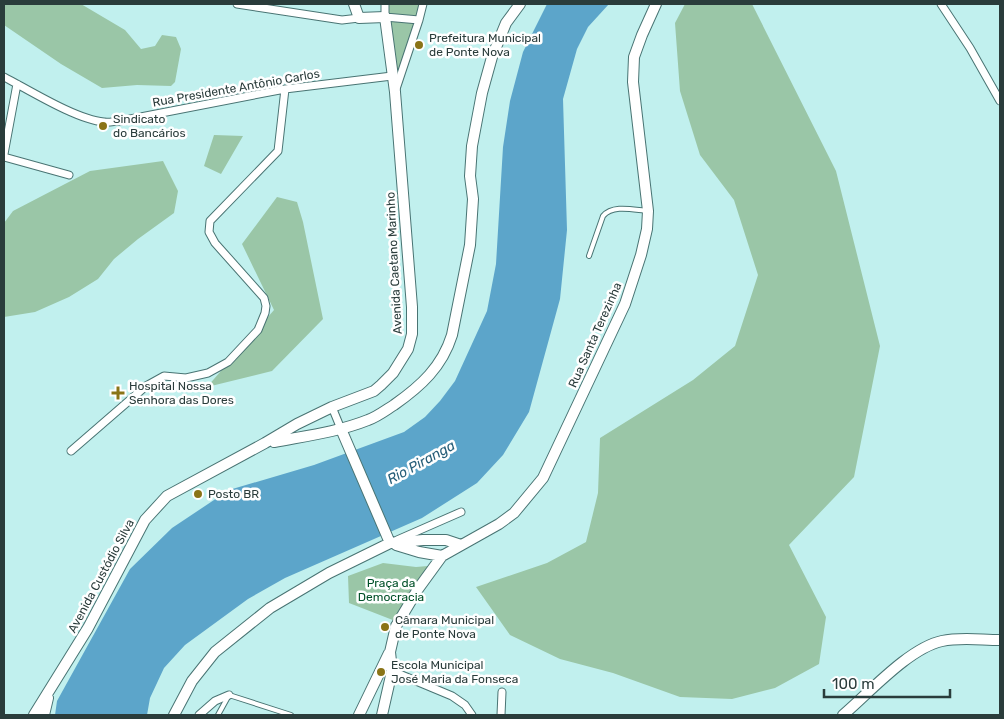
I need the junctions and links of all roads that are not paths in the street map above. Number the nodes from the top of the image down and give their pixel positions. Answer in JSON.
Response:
{"nodes":[{"id":1,"x":237,"y":4,"type":"edge"},
{"id":2,"x":354,"y":4,"type":"edge"},
{"id":3,"x":385,"y":4,"type":"edge"},
{"id":4,"x":423,"y":4,"type":"edge"},
{"id":5,"x":520,"y":4,"type":"edge"},
{"id":6,"x":656,"y":4,"type":"edge"},
{"id":7,"x":941,"y":4,"type":"edge"},
{"id":8,"x":385,"y":17,"type":"junction"},
{"id":9,"x":359,"y":18,"type":"junction"},
{"id":10,"x":420,"y":20,"type":"junction"},
{"id":11,"x":392,"y":76,"type":"junction"},
{"id":12,"x":4,"y":77,"type":"edge"},
{"id":13,"x":18,"y":84,"type":"junction"},
{"id":14,"x":285,"y":89,"type":"junction"},
{"id":15,"x":395,"y":92,"type":"junction"},
{"id":16,"x":1000,"y":100,"type":"edge"},
{"id":17,"x":4,"y":156,"type":"edge"},
{"id":18,"x":69,"y":175,"type":"dead end"},
{"id":19,"x":648,"y":211,"type":"junction"},
{"id":20,"x":589,"y":256,"type":"dead end"},
{"id":21,"x":332,"y":408,"type":"junction"},
{"id":22,"x":341,"y":429,"type":"junction"},
{"id":23,"x":265,"y":443,"type":"junction"},
{"id":24,"x":71,"y":451,"type":"dead end"},
{"id":25,"x":461,"y":512,"type":"dead end"},
{"id":26,"x":389,"y":541,"type":"junction"},
{"id":27,"x":461,"y":545,"type":"junction"},
{"id":28,"x":442,"y":556,"type":"junction"},
{"id":29,"x":1000,"y":640,"type":"edge"},
{"id":30,"x":390,"y":652,"type":"junction"},
{"id":31,"x":392,"y":671,"type":"junction"},
{"id":32,"x":49,"y":690,"type":"junction"},
{"id":33,"x":502,"y":692,"type":"dead end"},
{"id":34,"x":229,"y":695,"type":"junction"},
{"id":35,"x":34,"y":715,"type":"edge"},
{"id":36,"x":44,"y":715,"type":"edge"},
{"id":37,"x":174,"y":715,"type":"edge"},
{"id":38,"x":200,"y":715,"type":"edge"},
{"id":39,"x":218,"y":715,"type":"edge"},
{"id":40,"x":291,"y":715,"type":"edge"},
{"id":41,"x":359,"y":715,"type":"edge"},
{"id":42,"x":382,"y":715,"type":"edge"},
{"id":43,"x":472,"y":715,"type":"edge"},
{"id":44,"x":501,"y":715,"type":"edge"},
{"id":45,"x":843,"y":715,"type":"edge"}],
"edges":[{"from":1,"to":9,"type":"street"},
{"from":2,"to":9,"type":"street"},
{"from":3,"to":8,"type":"street"},
{"from":4,"to":10,"type":"street","name":"Avenida Caetano Marinho"},
{"from":5,"to":22,"type":"street"},
{"from":6,"to":19,"type":"street","name":"Rua Santa Terezinha"},
{"from":7,"to":16,"type":"street"},
{"from":8,"to":9,"type":"street"},
{"from":8,"to":10,"type":"street"},
{"from":8,"to":11,"type":"street"},
{"from":10,"to":15,"type":"street","name":"Avenida Caetano Marinho"},
{"from":11,"to":14,"type":"street","name":"Rua Presidente Antônio Carlos"},
{"from":11,"to":15,"type":"street"},
{"from":12,"to":13,"type":"street","name":"Rua Presidente Antônio Carlos"},
{"from":13,"to":14,"type":"street","name":"Rua Presidente Antônio Carlos"},
{"from":13,"to":17,"type":"street"},
{"from":14,"to":24,"type":"street"},
{"from":15,"to":21,"type":"street","name":"Avenida Caetano Marinho"},
{"from":17,"to":18,"type":"street"},
{"from":19,"to":20,"type":"lane"},
{"from":19,"to":27,"type":"street","name":"Rua Santa Terezinha"},
{"from":21,"to":22,"type":"street"},
{"from":21,"to":23,"type":"street","name":"Avenida Caetano Marinho"},
{"from":22,"to":23,"type":"street"},
{"from":22,"to":26,"type":"street"},
{"from":23,"to":32,"type":"street","name":"Avenida Custódio Silva"},
{"from":25,"to":26,"type":"street"},
{"from":26,"to":27,"type":"street"},
{"from":26,"to":28,"type":"street"},
{"from":26,"to":37,"type":"street"},
{"from":27,"to":28,"type":"street","name":"Rua Santa Terezinha"},
{"from":28,"to":30,"type":"street"},
{"from":29,"to":45,"type":"street"},
{"from":30,"to":31,"type":"street"},
{"from":30,"to":41,"type":"street"},
{"from":31,"to":42,"type":"street"},
{"from":31,"to":43,"type":"street"},
{"from":32,"to":35,"type":"street","name":"Avenida Custódio Silva"},
{"from":32,"to":36,"type":"street"},
{"from":33,"to":44,"type":"street"},
{"from":34,"to":38,"type":"street"},
{"from":34,"to":39,"type":"lane"},
{"from":34,"to":40,"type":"lane"}]}
